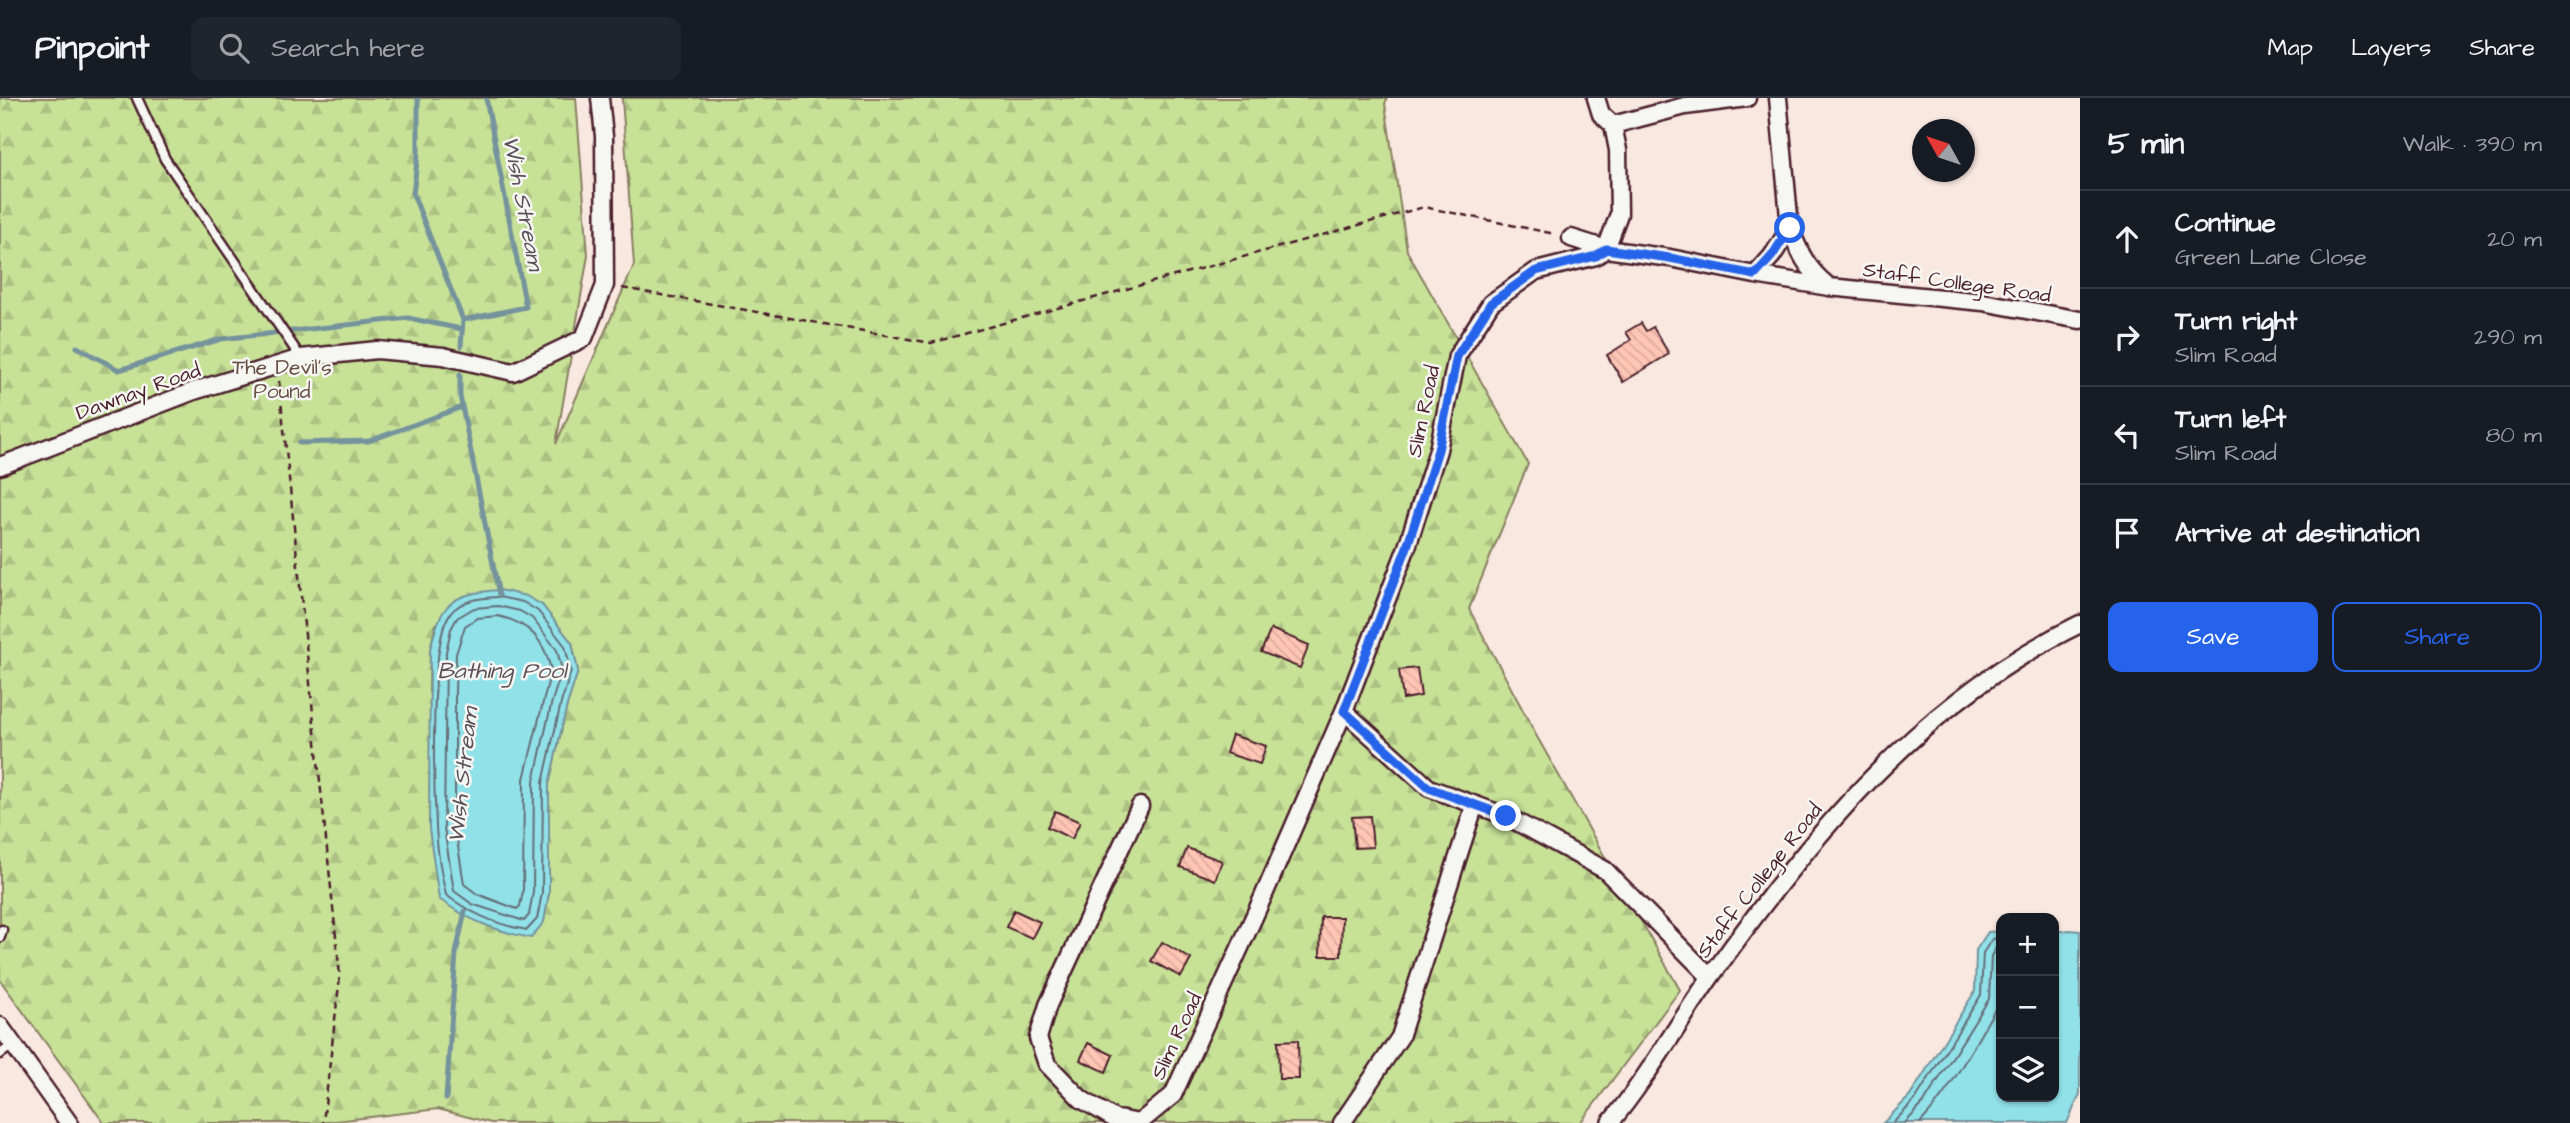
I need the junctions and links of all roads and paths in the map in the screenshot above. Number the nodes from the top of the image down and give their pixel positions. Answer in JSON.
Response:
{"nodes":[{"id":1,"x":137,"y":98,"type":"edge"},
{"id":2,"x":600,"y":98,"type":"edge"},
{"id":3,"x":1597,"y":98,"type":"edge"},
{"id":4,"x":1747,"y":98,"type":"edge"},
{"id":5,"x":1778,"y":98,"type":"edge"},
{"id":6,"x":1613,"y":125,"type":"junction"},
{"id":7,"x":1790,"y":228,"type":"junction"},
{"id":8,"x":1571,"y":238,"type":"joint"},
{"id":9,"x":1606,"y":249,"type":"junction"},
{"id":10,"x":1755,"y":275,"type":"junction"},
{"id":11,"x":604,"y":285,"type":"junction"},
{"id":12,"x":1829,"y":287,"type":"junction"},
{"id":13,"x":2080,"y":320,"type":"edge"},
{"id":14,"x":301,"y":358,"type":"junction"},
{"id":15,"x":277,"y":365,"type":"junction"},
{"id":16,"x":0,"y":466,"type":"edge"},
{"id":17,"x":2080,"y":624,"type":"edge"},
{"id":18,"x":1344,"y":711,"type":"junction"},
{"id":19,"x":1140,"y":806,"type":"dead end"},
{"id":20,"x":1474,"y":807,"type":"junction"},
{"id":21,"x":1710,"y":977,"type":"junction"},
{"id":22,"x":0,"y":1026,"type":"edge"},
{"id":23,"x":6,"y":1049,"type":"edge"},
{"id":24,"x":69,"y":1123,"type":"edge"},
{"id":25,"x":323,"y":1123,"type":"edge"},
{"id":26,"x":1342,"y":1123,"type":"edge"},
{"id":27,"x":1610,"y":1123,"type":"edge"}],
"edges":[{"from":1,"to":14,"type":"lane"},
{"from":2,"to":11,"type":"street","name":"Dawnay Road"},
{"from":3,"to":6,"type":"street"},
{"from":4,"to":6,"type":"street"},
{"from":5,"to":7,"type":"street"},
{"from":6,"to":9,"type":"street"},
{"from":7,"to":10,"type":"street"},
{"from":7,"to":12,"type":"street"},
{"from":8,"to":9,"type":"street"},
{"from":8,"to":11,"type":"path"},
{"from":9,"to":10,"type":"street","name":"Slim Road"},
{"from":9,"to":18,"type":"street","name":"Slim Road"},
{"from":10,"to":12,"type":"street","name":"Slim Road"},
{"from":11,"to":14,"type":"street","name":"Dawnay Road"},
{"from":12,"to":13,"type":"street","name":"Staff College Road"},
{"from":14,"to":15,"type":"street","name":"Dawnay Road"},
{"from":15,"to":16,"type":"street","name":"Dawnay Road"},
{"from":15,"to":25,"type":"path"},
{"from":17,"to":21,"type":"street","name":"Staff College Road"},
{"from":18,"to":19,"type":"street","name":"Slim Road"},
{"from":18,"to":20,"type":"street"},
{"from":20,"to":21,"type":"street"},
{"from":20,"to":26,"type":"street"},
{"from":21,"to":27,"type":"street","name":"Staff College Road"},
{"from":22,"to":23,"type":"street"},
{"from":23,"to":24,"type":"street"}]}
